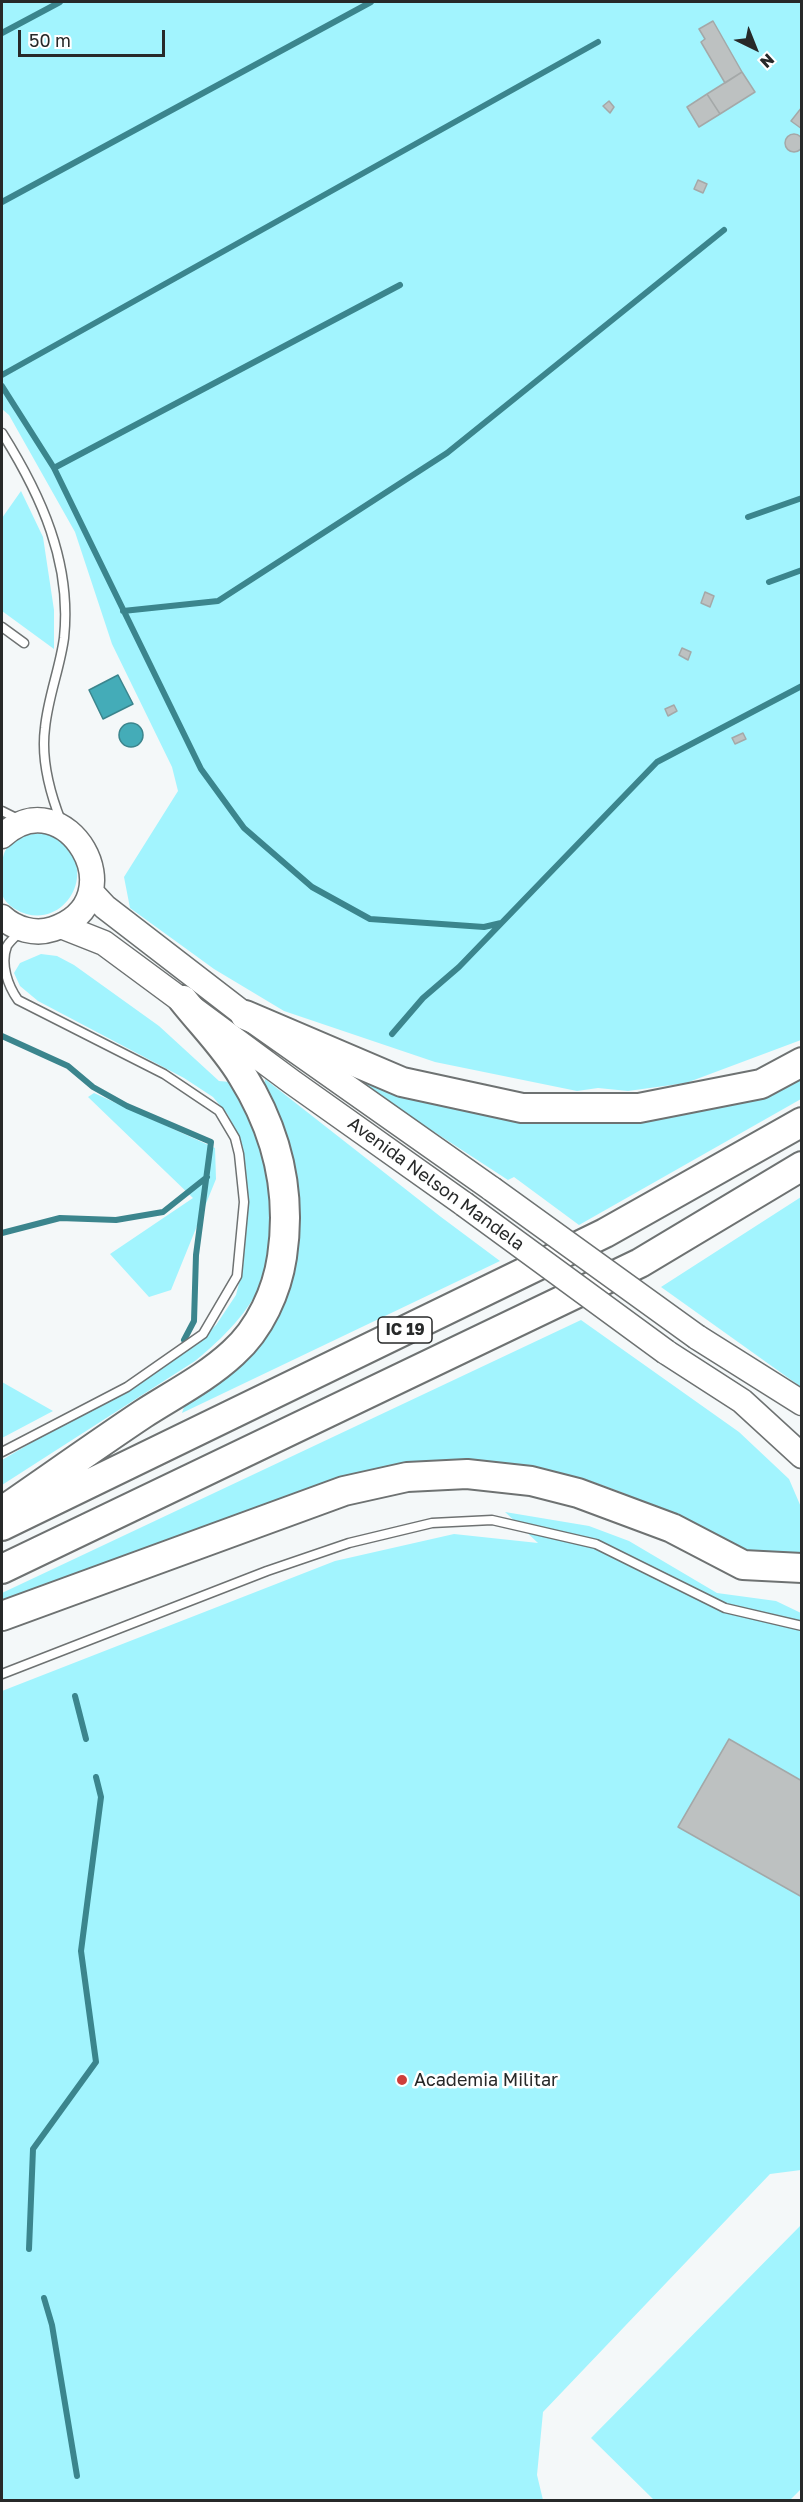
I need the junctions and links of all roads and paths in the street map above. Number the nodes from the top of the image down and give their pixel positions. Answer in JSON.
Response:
{"nodes":[{"id":1,"x":2,"y":434,"type":"edge"},
{"id":2,"x":2,"y":627,"type":"edge"},
{"id":3,"x":24,"y":643,"type":"dead end"},
{"id":4,"x":2,"y":811,"type":"edge"},
{"id":5,"x":26,"y":822,"type":"junction"},
{"id":6,"x":63,"y":827,"type":"junction"},
{"id":7,"x":2,"y":836,"type":"edge"},
{"id":8,"x":91,"y":892,"type":"junction"},
{"id":9,"x":12,"y":923,"type":"edge"},
{"id":10,"x":61,"y":926,"type":"junction"},
{"id":11,"x":183,"y":1000,"type":"junction"},
{"id":12,"x":245,"y":1015,"type":"junction"},
{"id":13,"x":801,"y":1062,"type":"edge"},
{"id":14,"x":801,"y":1122,"type":"edge"},
{"id":15,"x":801,"y":1166,"type":"edge"},
{"id":16,"x":801,"y":1403,"type":"edge"},
{"id":17,"x":2,"y":1452,"type":"edge"},
{"id":18,"x":801,"y":1456,"type":"edge"},
{"id":19,"x":2,"y":1511,"type":"edge"},
{"id":20,"x":2,"y":1526,"type":"edge"},
{"id":21,"x":2,"y":1569,"type":"edge"},
{"id":22,"x":801,"y":1569,"type":"edge"},
{"id":23,"x":2,"y":1616,"type":"edge"},
{"id":24,"x":801,"y":1626,"type":"edge"},
{"id":25,"x":2,"y":1674,"type":"edge"}],
"edges":[{"from":1,"to":6,"type":"lane"},
{"from":2,"to":3,"type":"lane"},
{"from":4,"to":5,"type":"lane"},
{"from":5,"to":6,"type":"main road"},
{"from":5,"to":7,"type":"main road"},
{"from":6,"to":8,"type":"main road"},
{"from":8,"to":10,"type":"main road"},
{"from":8,"to":12,"type":"main road","name":"Avenida Nelson Mandela"},
{"from":9,"to":10,"type":"main road"},
{"from":9,"to":17,"type":"lane"},
{"from":10,"to":11,"type":"main road","name":"Avenida Nelson Mandela"},
{"from":11,"to":18,"type":"main road","name":"Avenida Nelson Mandela","bridge":true},
{"from":11,"to":19,"type":"highway"},
{"from":12,"to":13,"type":"highway"},
{"from":12,"to":16,"type":"main road","name":"Avenida Nelson Mandela","bridge":true},
{"from":14,"to":20,"type":"highway","number":"IC 19"},
{"from":15,"to":21,"type":"highway","number":"IC 19"},
{"from":22,"to":23,"type":"highway"},
{"from":24,"to":25,"type":"lane"}]}
